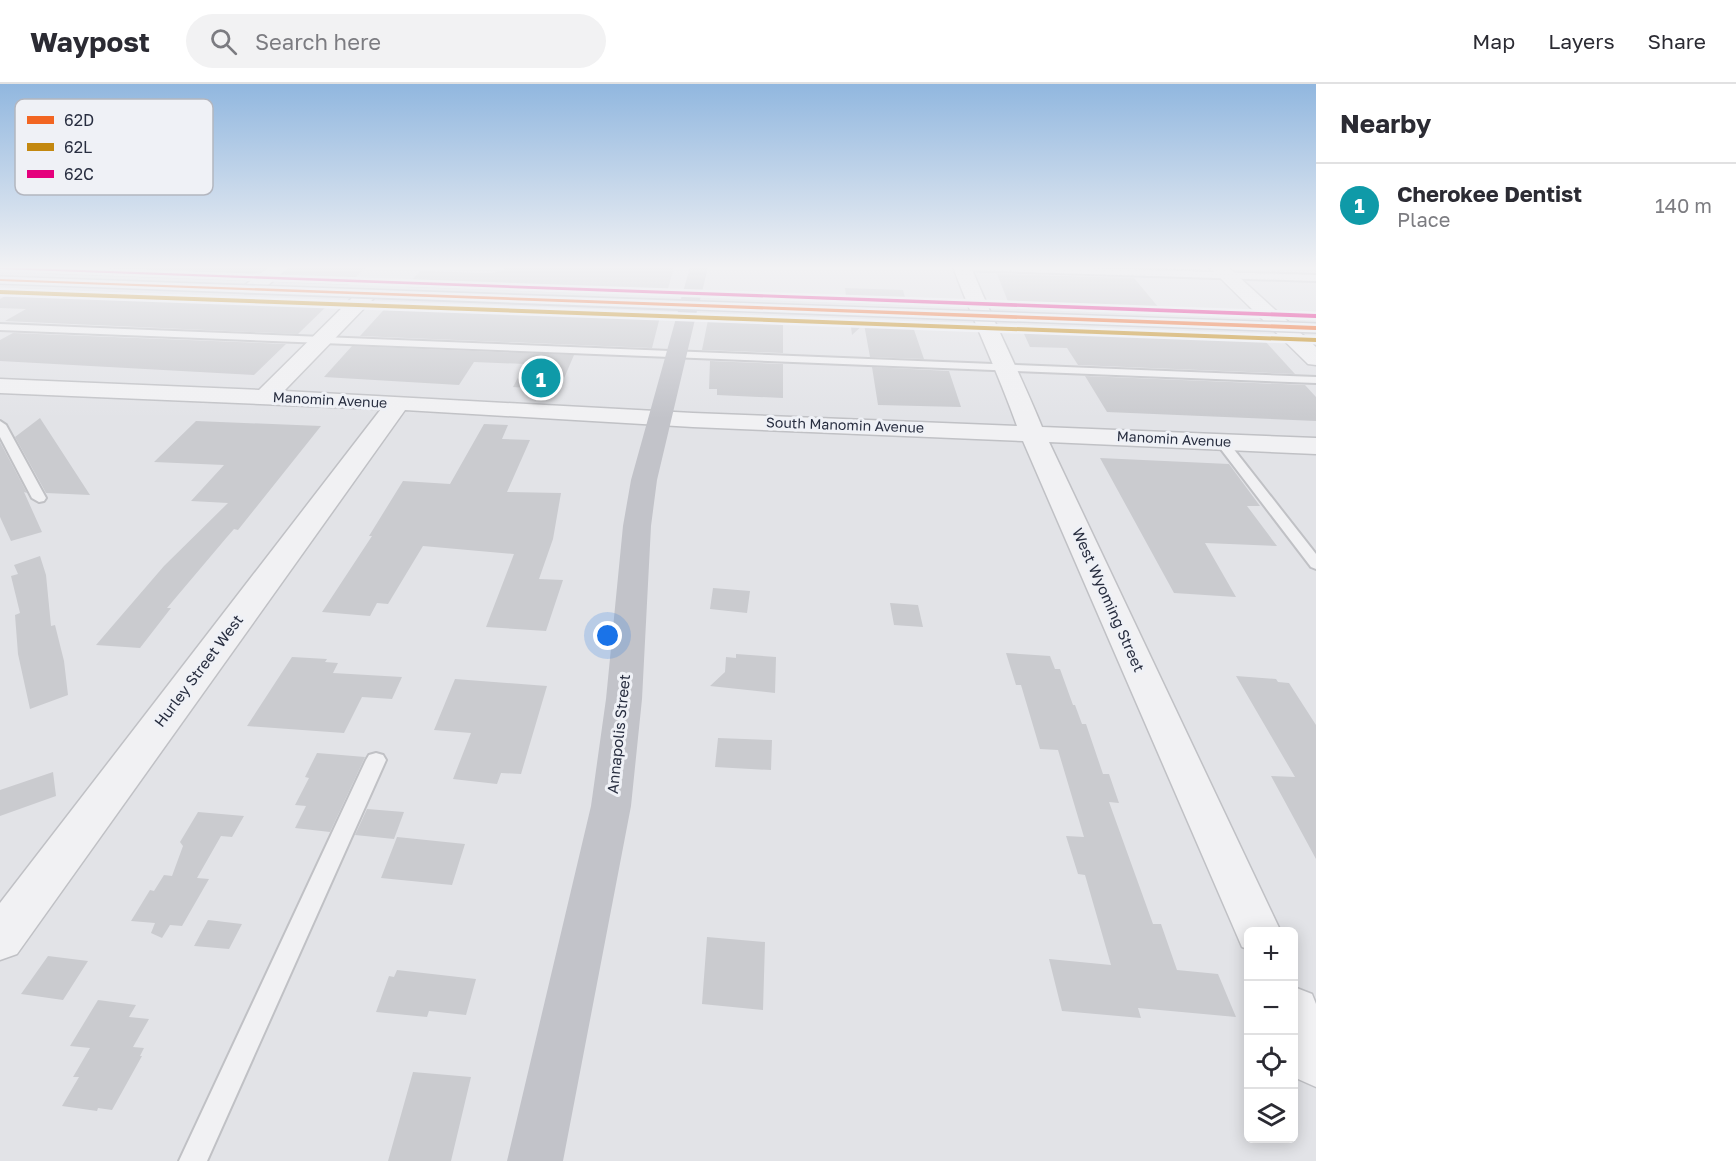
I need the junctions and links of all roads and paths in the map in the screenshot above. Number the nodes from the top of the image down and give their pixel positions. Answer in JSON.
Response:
{"nodes":[{"id":1,"x":344,"y":317,"type":"edge"},
{"id":2,"x":686,"y":317,"type":"edge"},
{"id":3,"x":981,"y":317,"type":"edge"},
{"id":4,"x":989,"y":317,"type":"edge"},
{"id":5,"x":1270,"y":317,"type":"edge"},
{"id":6,"x":0,"y":327,"type":"edge"},
{"id":7,"x":1280,"y":327,"type":"junction"},
{"id":8,"x":1316,"y":328,"type":"edge"},
{"id":9,"x":322,"y":339,"type":"junction"},
{"id":10,"x":675,"y":356,"type":"junction"},
{"id":11,"x":1316,"y":359,"type":"edge"},
{"id":12,"x":1007,"y":368,"type":"junction"},
{"id":13,"x":1316,"y":380,"type":"edge"},
{"id":14,"x":0,"y":386,"type":"edge"},
{"id":15,"x":265,"y":397,"type":"junction"},
{"id":16,"x":398,"y":403,"type":"junction"},
{"id":17,"x":659,"y":418,"type":"junction"},
{"id":18,"x":0,"y":425,"type":"edge"},
{"id":19,"x":1032,"y":433,"type":"junction"},
{"id":20,"x":1221,"y":441,"type":"junction"},
{"id":21,"x":1316,"y":446,"type":"edge"},
{"id":22,"x":39,"y":498,"type":"dead end"},
{"id":23,"x":1316,"y":564,"type":"edge"},
{"id":24,"x":376,"y":760,"type":"dead end"},
{"id":25,"x":1256,"y":927,"type":"edge"},
{"id":26,"x":0,"y":939,"type":"edge"},
{"id":27,"x":1298,"y":1000,"type":"edge"},
{"id":28,"x":1316,"y":1002,"type":"edge"},
{"id":29,"x":1298,"y":1022,"type":"edge"},
{"id":30,"x":1316,"y":1060,"type":"edge"},
{"id":31,"x":193,"y":1161,"type":"edge"},
{"id":32,"x":535,"y":1161,"type":"edge"}],
"edges":[{"from":1,"to":9,"type":"street"},
{"from":2,"to":10,"type":"main road","name":"Annapolis Street"},
{"from":3,"to":12,"type":"street","name":"West Wyoming Street"},
{"from":4,"to":7,"type":"main road"},
{"from":5,"to":7,"type":"street"},
{"from":6,"to":9,"type":"lane"},
{"from":7,"to":8,"type":"main road"},
{"from":7,"to":11,"type":"street"},
{"from":9,"to":10,"type":"lane"},
{"from":9,"to":15,"type":"street"},
{"from":10,"to":12,"type":"lane"},
{"from":10,"to":17,"type":"main road","name":"Annapolis Street"},
{"from":12,"to":13,"type":"lane"},
{"from":12,"to":19,"type":"street","name":"West Wyoming Street"},
{"from":14,"to":15,"type":"street","name":"Manomin Avenue"},
{"from":15,"to":16,"type":"street","name":"Manomin Avenue"},
{"from":16,"to":17,"type":"street","name":"Manomin Avenue"},
{"from":16,"to":26,"type":"street","name":"Hurley Street West"},
{"from":17,"to":19,"type":"street","name":"South Manomin Avenue"},
{"from":17,"to":32,"type":"main road","name":"Annapolis Street"},
{"from":18,"to":22,"type":"lane"},
{"from":19,"to":20,"type":"street","name":"Manomin Avenue"},
{"from":19,"to":25,"type":"street","name":"West Wyoming Street"},
{"from":20,"to":21,"type":"street","name":"Manomin Avenue"},
{"from":20,"to":23,"type":"lane"},
{"from":24,"to":31,"type":"lane"},
{"from":27,"to":28,"type":"lane"},
{"from":29,"to":30,"type":"street"}]}
